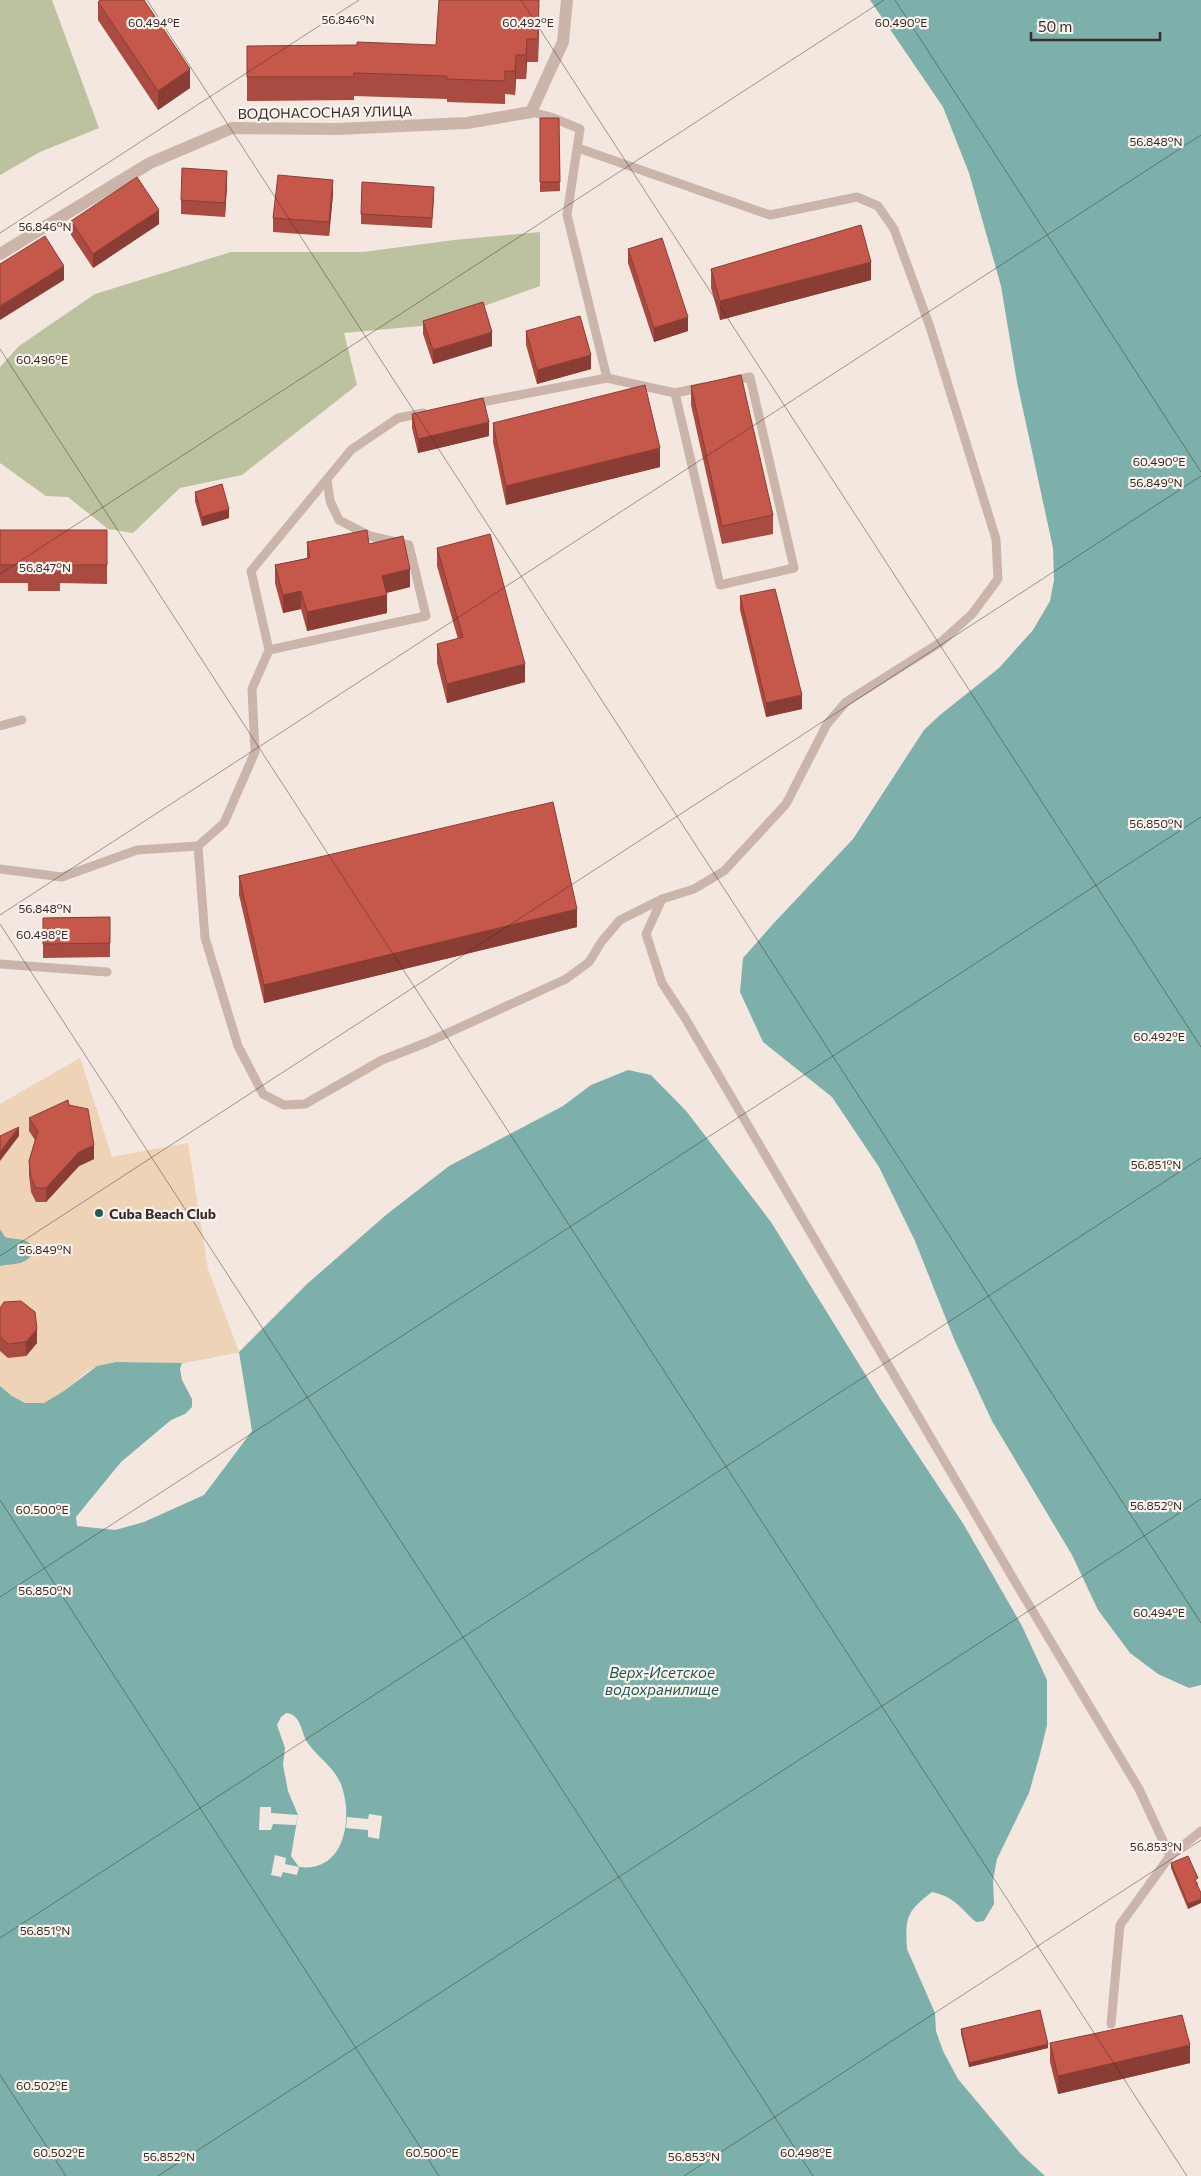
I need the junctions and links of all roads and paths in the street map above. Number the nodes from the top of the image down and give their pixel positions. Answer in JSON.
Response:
{"nodes":[{"id":1,"x":568,"y":0,"type":"edge"},
{"id":2,"x":531,"y":112,"type":"junction"},
{"id":3,"x":578,"y":148,"type":"junction"},
{"id":4,"x":0,"y":254,"type":"edge"},
{"id":5,"x":607,"y":378,"type":"junction"},
{"id":6,"x":675,"y":393,"type":"junction"},
{"id":7,"x":462,"y":406,"type":"edge"},
{"id":8,"x":434,"y":411,"type":"edge"},
{"id":9,"x":327,"y":479,"type":"junction"},
{"id":10,"x":269,"y":650,"type":"junction"},
{"id":11,"x":22,"y":720,"type":"dead end"},
{"id":12,"x":0,"y":726,"type":"edge"},
{"id":13,"x":198,"y":846,"type":"junction"},
{"id":14,"x":0,"y":869,"type":"edge"},
{"id":15,"x":662,"y":899,"type":"junction"},
{"id":16,"x":0,"y":964,"type":"edge"},
{"id":17,"x":108,"y":972,"type":"dead end"},
{"id":18,"x":1201,"y":1831,"type":"edge"},
{"id":19,"x":1170,"y":1856,"type":"junction"},
{"id":20,"x":1111,"y":2024,"type":"dead end"}],
"edges":[{"from":1,"to":2,"type":"street"},
{"from":2,"to":3,"type":"lane"},
{"from":2,"to":4,"type":"street","name":"ВОДОНАСОСНАЯ УЛИЦА"},
{"from":3,"to":5,"type":"lane"},
{"from":3,"to":15,"type":"lane"},
{"from":5,"to":6,"type":"lane"},
{"from":5,"to":7,"type":"lane"},
{"from":6,"to":6,"type":"lane"},
{"from":8,"to":9,"type":"lane"},
{"from":9,"to":10,"type":"lane"},
{"from":9,"to":10,"type":"lane"},
{"from":10,"to":13,"type":"lane"},
{"from":11,"to":12,"type":"lane"},
{"from":13,"to":14,"type":"lane"},
{"from":13,"to":15,"type":"lane"},
{"from":15,"to":19,"type":"lane"},
{"from":16,"to":17,"type":"lane"},
{"from":18,"to":19,"type":"lane"},
{"from":19,"to":20,"type":"lane"}]}
